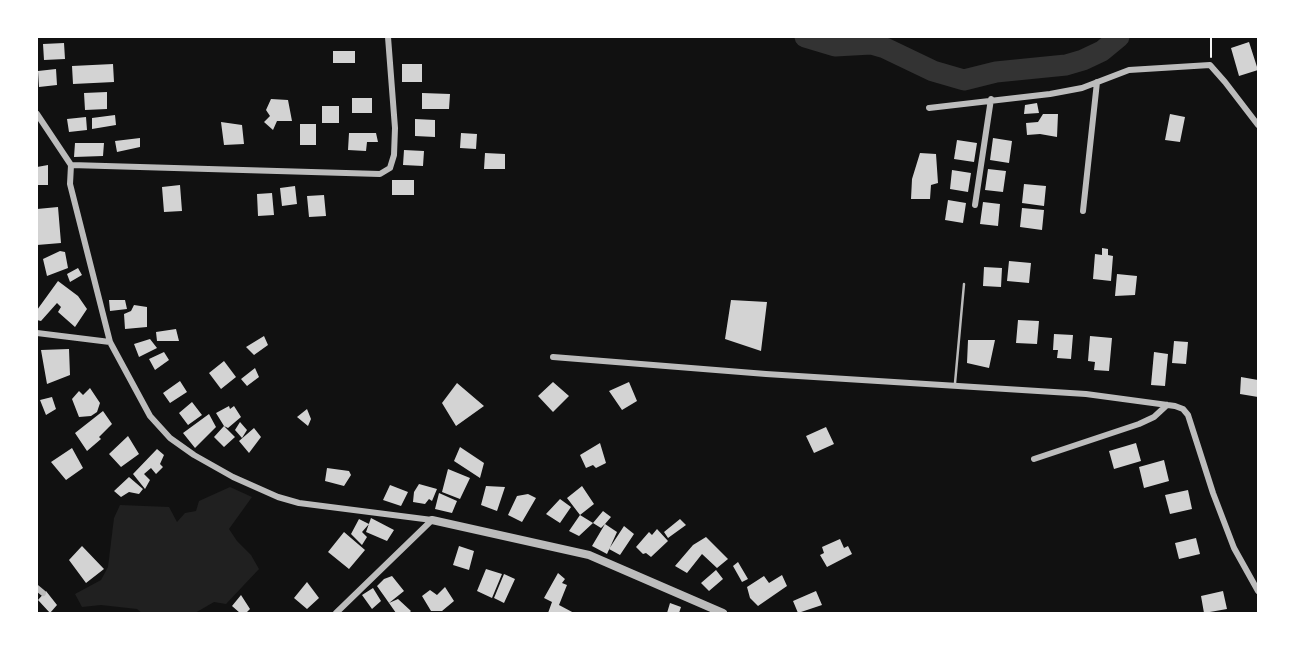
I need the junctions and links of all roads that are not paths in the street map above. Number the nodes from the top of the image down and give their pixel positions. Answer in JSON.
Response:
{"nodes":[{"id":1,"x":387,"y":37,"type":"edge"},
{"id":2,"x":1097,"y":82,"type":"junction"},
{"id":3,"x":991,"y":99,"type":"junction"},
{"id":4,"x":929,"y":108,"type":"dead end"},
{"id":5,"x":37,"y":114,"type":"edge"},
{"id":6,"x":1258,"y":125,"type":"edge"},
{"id":7,"x":71,"y":165,"type":"junction"},
{"id":8,"x":975,"y":205,"type":"dead end"},
{"id":9,"x":1083,"y":211,"type":"dead end"},
{"id":10,"x":964,"y":284,"type":"dead end"},
{"id":11,"x":37,"y":333,"type":"edge"},
{"id":12,"x":110,"y":342,"type":"junction"},
{"id":13,"x":553,"y":357,"type":"dead end"},
{"id":14,"x":954,"y":387,"type":"junction"},
{"id":15,"x":1167,"y":405,"type":"junction"},
{"id":16,"x":1034,"y":459,"type":"dead end"},
{"id":17,"x":432,"y":520,"type":"junction"},
{"id":18,"x":1258,"y":591,"type":"edge"},
{"id":19,"x":336,"y":613,"type":"edge"},
{"id":20,"x":723,"y":613,"type":"edge"}],
"edges":[{"from":1,"to":7,"type":"street"},
{"from":2,"to":3,"type":"street"},
{"from":2,"to":6,"type":"street"},
{"from":2,"to":9,"type":"street"},
{"from":3,"to":4,"type":"street"},
{"from":3,"to":8,"type":"street"},
{"from":5,"to":7,"type":"street"},
{"from":7,"to":12,"type":"street"},
{"from":10,"to":14,"type":"lane"},
{"from":11,"to":12,"type":"street"},
{"from":12,"to":17,"type":"street"},
{"from":13,"to":14,"type":"street"},
{"from":14,"to":15,"type":"street"},
{"from":15,"to":16,"type":"street"},
{"from":15,"to":18,"type":"street"},
{"from":17,"to":19,"type":"street"},
{"from":17,"to":20,"type":"street"}]}
